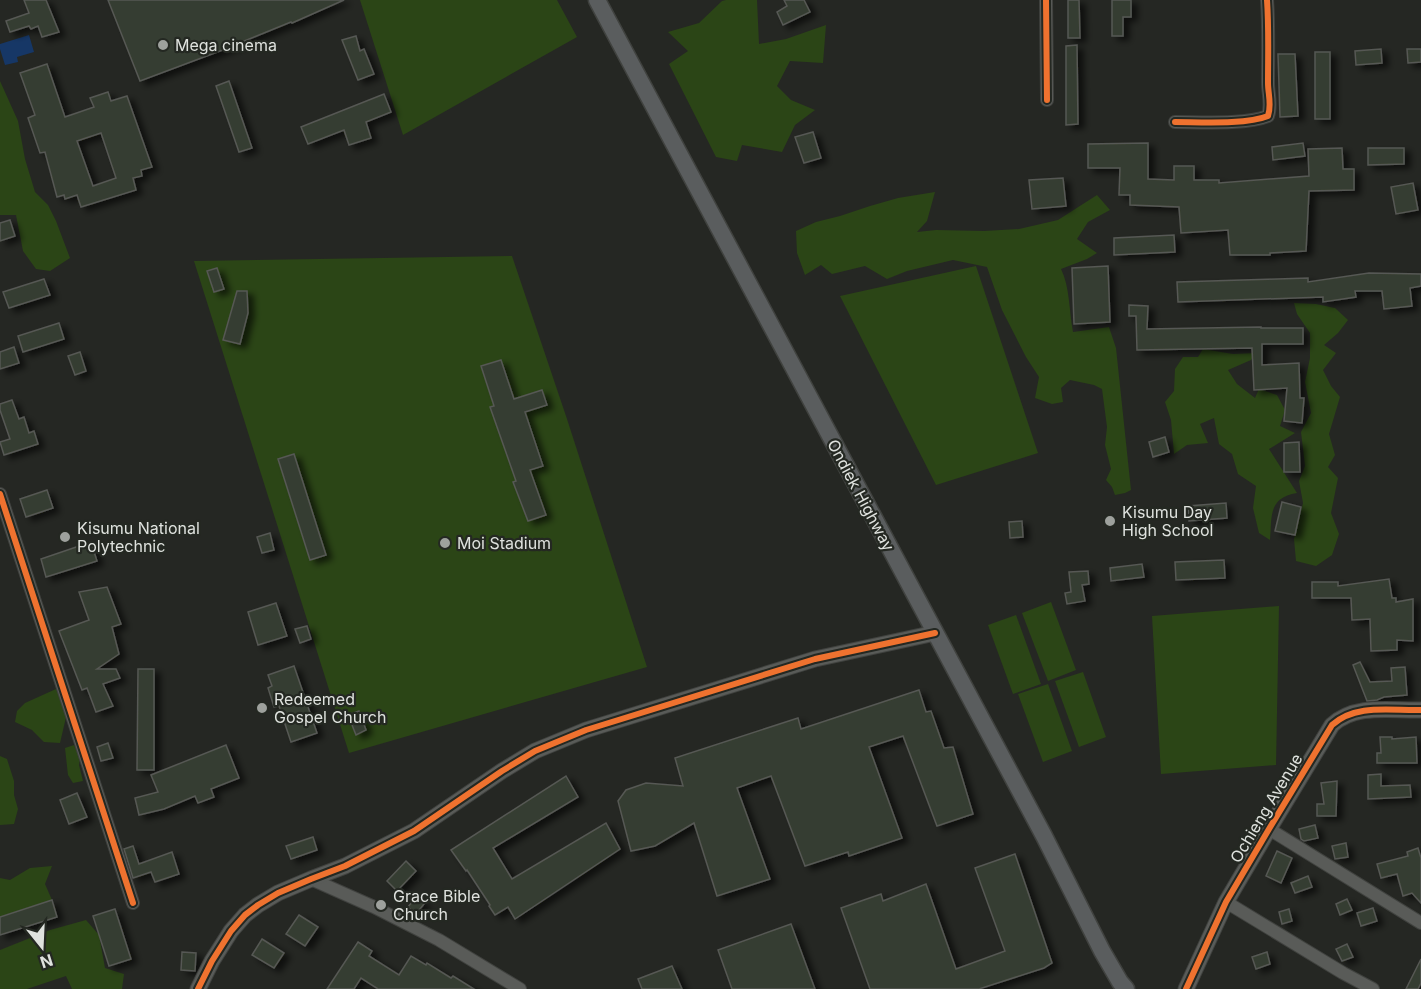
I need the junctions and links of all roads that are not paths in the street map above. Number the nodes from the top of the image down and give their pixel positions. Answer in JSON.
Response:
{"nodes":[{"id":1,"x":597,"y":0,"type":"edge"},
{"id":2,"x":1046,"y":0,"type":"edge"},
{"id":3,"x":1267,"y":0,"type":"edge"},
{"id":4,"x":1047,"y":100,"type":"dead end"},
{"id":5,"x":1175,"y":122,"type":"dead end"},
{"id":6,"x":0,"y":494,"type":"edge"},
{"id":7,"x":935,"y":633,"type":"junction"},
{"id":8,"x":1421,"y":710,"type":"edge"},
{"id":9,"x":1269,"y":829,"type":"junction"},
{"id":10,"x":311,"y":879,"type":"junction"},
{"id":11,"x":1226,"y":902,"type":"junction"},
{"id":12,"x":133,"y":903,"type":"dead end"},
{"id":13,"x":1421,"y":923,"type":"edge"},
{"id":14,"x":198,"y":989,"type":"edge"},
{"id":15,"x":520,"y":989,"type":"edge"},
{"id":16,"x":1126,"y":989,"type":"edge"},
{"id":17,"x":1186,"y":989,"type":"edge"},
{"id":18,"x":1373,"y":989,"type":"edge"}],
"edges":[{"from":1,"to":7,"type":"main road","name":"Ondiek Highway"},
{"from":2,"to":4,"type":"street"},
{"from":3,"to":5,"type":"street"},
{"from":6,"to":12,"type":"street"},
{"from":7,"to":10,"type":"street"},
{"from":7,"to":16,"type":"main road","name":"Ondiek Highway"},
{"from":8,"to":9,"type":"street","name":"Ochieng Avenue"},
{"from":9,"to":11,"type":"street","name":"Ochieng Avenue"},
{"from":9,"to":13,"type":"street"},
{"from":10,"to":14,"type":"street"},
{"from":10,"to":15,"type":"street"},
{"from":11,"to":17,"type":"street","name":"Ochieng Avenue"},
{"from":11,"to":18,"type":"street"}]}
